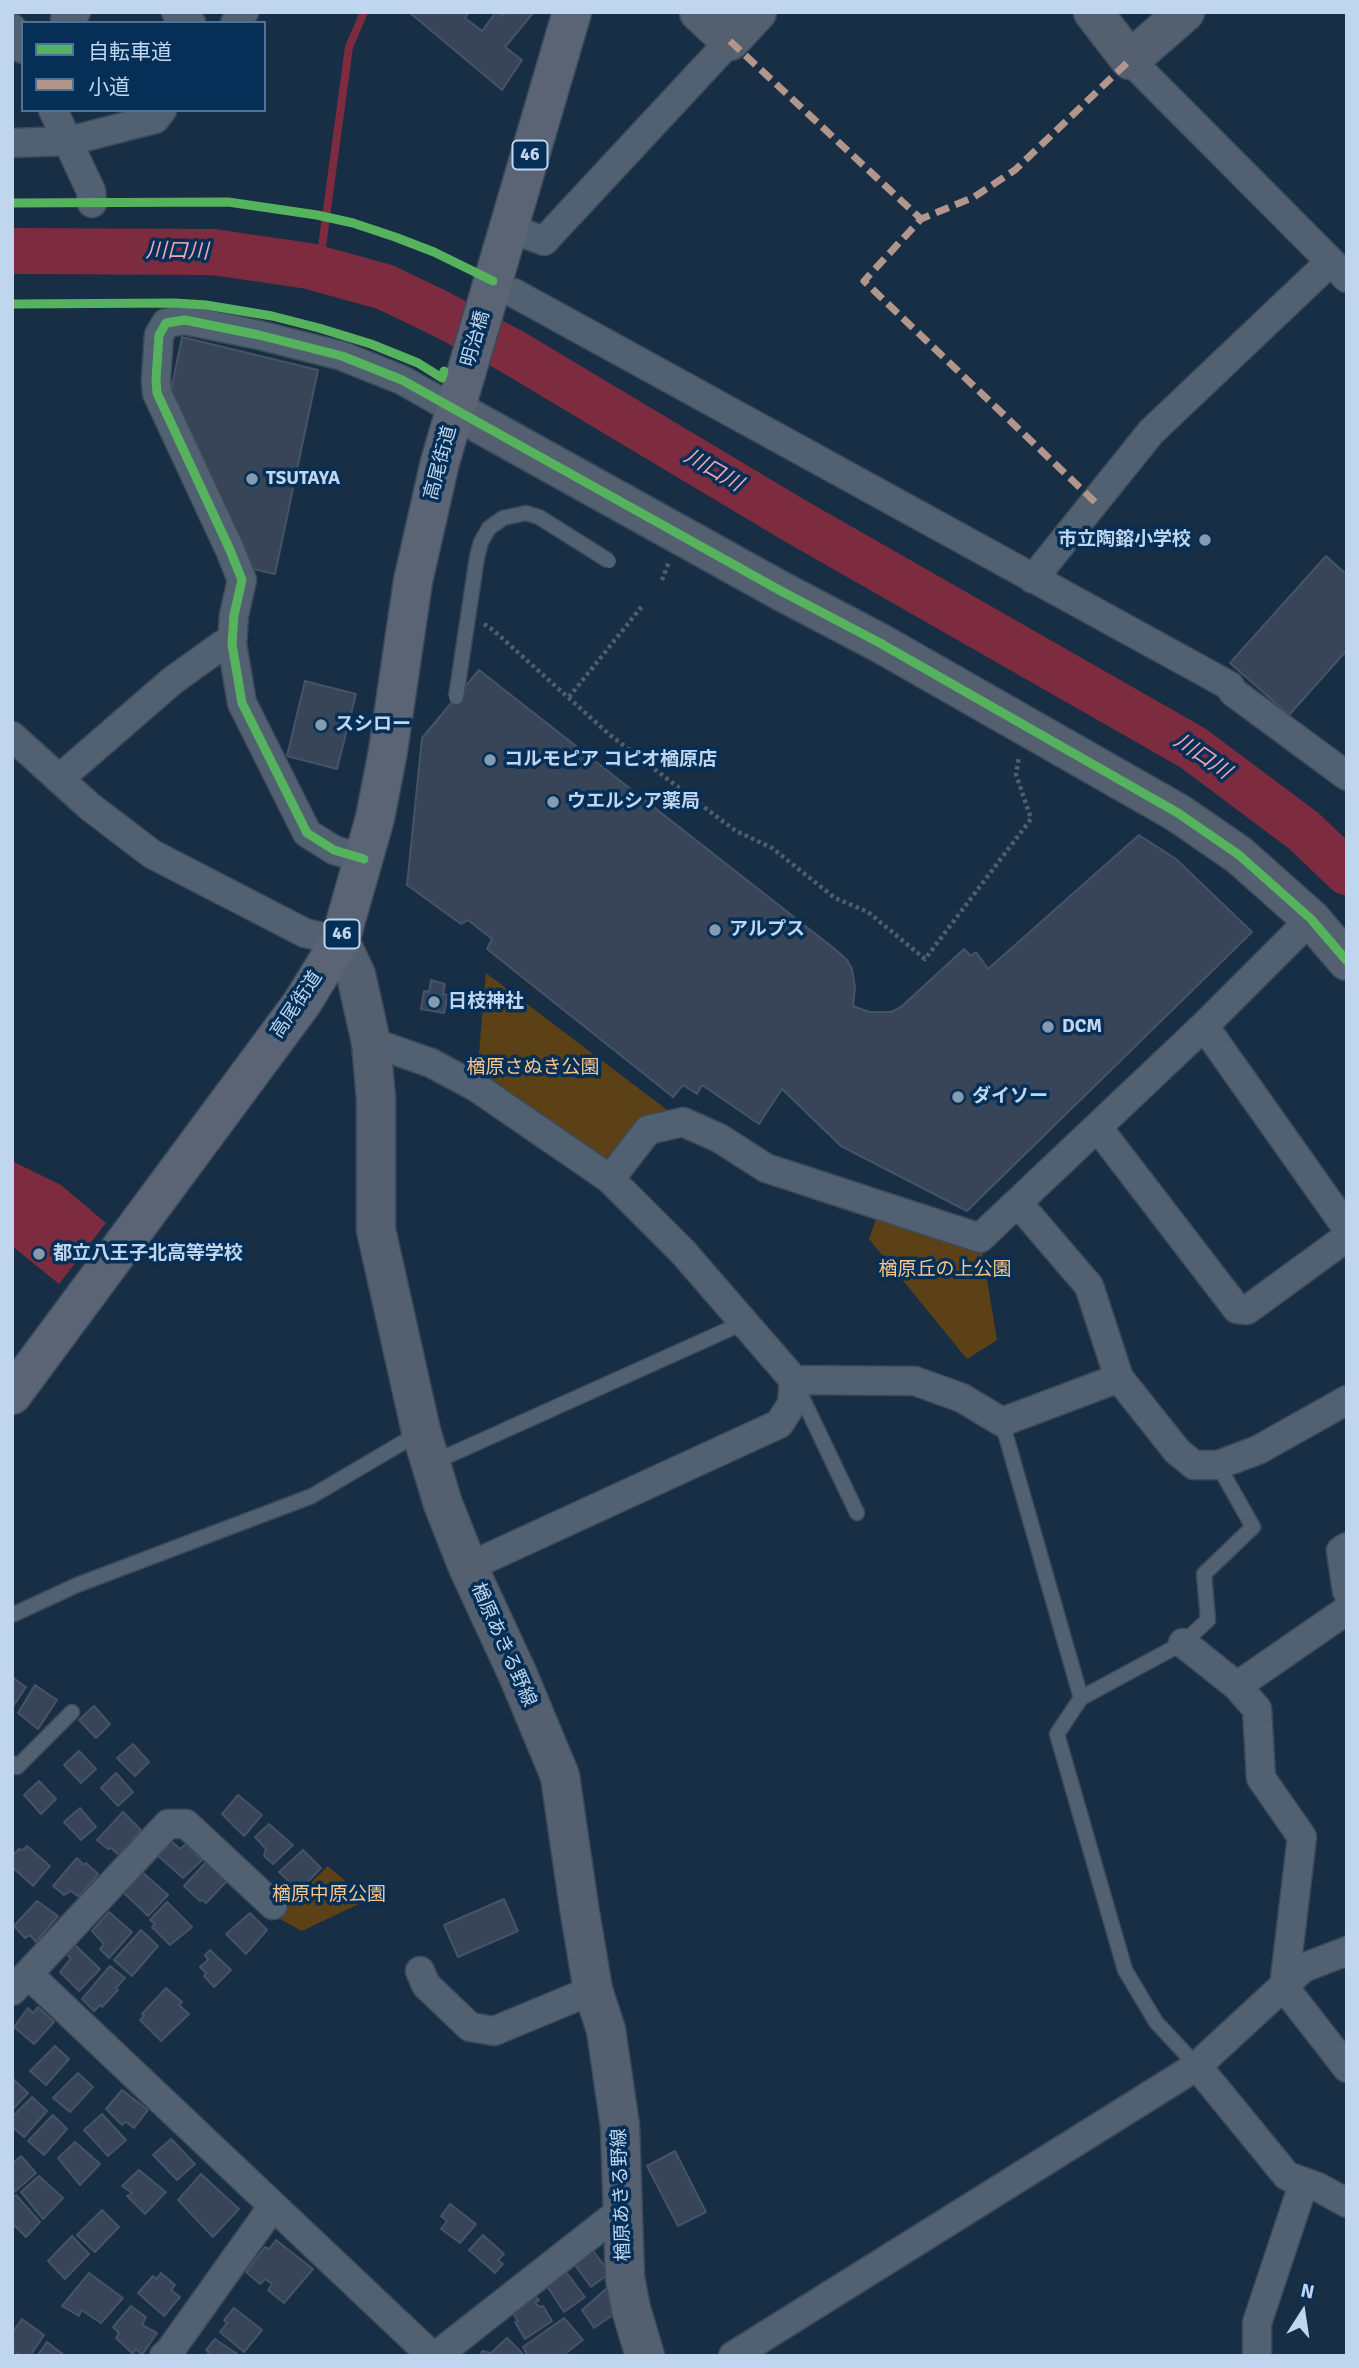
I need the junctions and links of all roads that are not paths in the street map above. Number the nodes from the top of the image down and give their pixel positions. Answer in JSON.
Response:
{"nodes":[{"id":1,"x":572,"y":12,"type":"edge"},
{"id":2,"x":699,"y":12,"type":"edge"},
{"id":3,"x":757,"y":12,"type":"edge"},
{"id":4,"x":1093,"y":12,"type":"edge"},
{"id":5,"x":1185,"y":12,"type":"edge"},
{"id":6,"x":12,"y":28,"type":"edge"},
{"id":7,"x":730,"y":41,"type":"junction"},
{"id":8,"x":21,"y":45,"type":"edge"},
{"id":9,"x":1130,"y":60,"type":"junction"},
{"id":10,"x":54,"y":112,"type":"edge"},
{"id":11,"x":160,"y":112,"type":"edge"},
{"id":12,"x":69,"y":141,"type":"junction"},
{"id":13,"x":12,"y":143,"type":"edge"},
{"id":14,"x":92,"y":203,"type":"dead end"},
{"id":15,"x":509,"y":228,"type":"junction"},
{"id":16,"x":1338,"y":270,"type":"edge"},
{"id":17,"x":501,"y":295,"type":"junction"},
{"id":18,"x":459,"y":396,"type":"junction"},
{"id":19,"x":609,"y":561,"type":"dead end"},
{"id":20,"x":1032,"y":579,"type":"junction"},
{"id":21,"x":232,"y":645,"type":"junction"},
{"id":22,"x":456,"y":697,"type":"dead end"},
{"id":23,"x":12,"y":736,"type":"edge"},
{"id":24,"x":1347,"y":776,"type":"edge"},
{"id":25,"x":60,"y":779,"type":"junction"},
{"id":26,"x":364,"y":859,"type":"junction"},
{"id":27,"x":1311,"y":919,"type":"junction"},
{"id":28,"x":340,"y":941,"type":"junction"},
{"id":29,"x":1347,"y":961,"type":"edge"},
{"id":30,"x":1204,"y":1026,"type":"junction"},
{"id":31,"x":370,"y":1042,"type":"junction"},
{"id":32,"x":1098,"y":1128,"type":"junction"},
{"id":33,"x":610,"y":1179,"type":"junction"},
{"id":34,"x":1017,"y":1203,"type":"junction"},
{"id":35,"x":1347,"y":1228,"type":"edge"},
{"id":36,"x":1347,"y":1237,"type":"edge"},
{"id":37,"x":745,"y":1322,"type":"junction"},
{"id":38,"x":1119,"y":1378,"type":"junction"},
{"id":39,"x":794,"y":1380,"type":"junction"},
{"id":40,"x":12,"y":1395,"type":"edge"},
{"id":41,"x":1347,"y":1400,"type":"edge"},
{"id":42,"x":1002,"y":1422,"type":"junction"},
{"id":43,"x":426,"y":1448,"type":"junction"},
{"id":44,"x":1218,"y":1465,"type":"junction"},
{"id":45,"x":857,"y":1513,"type":"dead end"},
{"id":46,"x":1347,"y":1547,"type":"edge"},
{"id":47,"x":468,"y":1567,"type":"junction"},
{"id":48,"x":1347,"y":1591,"type":"edge"},
{"id":49,"x":1347,"y":1609,"type":"edge"},
{"id":50,"x":12,"y":1615,"type":"edge"},
{"id":51,"x":1183,"y":1643,"type":"junction"},
{"id":52,"x":1237,"y":1686,"type":"junction"},
{"id":53,"x":1081,"y":1698,"type":"junction"},
{"id":54,"x":72,"y":1712,"type":"dead end"},
{"id":55,"x":14,"y":1767,"type":"edge"},
{"id":56,"x":273,"y":1905,"type":"dead end"},
{"id":57,"x":1347,"y":1951,"type":"edge"},
{"id":58,"x":420,"y":1971,"type":"dead end"},
{"id":59,"x":20,"y":1982,"type":"edge"},
{"id":60,"x":1284,"y":1987,"type":"junction"},
{"id":61,"x":593,"y":1990,"type":"junction"},
{"id":62,"x":1197,"y":2066,"type":"junction"},
{"id":63,"x":1347,"y":2068,"type":"edge"},
{"id":64,"x":1304,"y":2182,"type":"junction"},
{"id":65,"x":1347,"y":2203,"type":"edge"},
{"id":66,"x":273,"y":2206,"type":"junction"},
{"id":67,"x":622,"y":2210,"type":"junction"},
{"id":68,"x":164,"y":2356,"type":"edge"},
{"id":69,"x":434,"y":2356,"type":"edge"},
{"id":70,"x":645,"y":2356,"type":"edge"},
{"id":71,"x":733,"y":2356,"type":"edge"},
{"id":72,"x":1257,"y":2356,"type":"edge"}],
"edges":[{"from":1,"to":15,"type":"main road","number":"46"},
{"from":2,"to":7,"type":"main road"},
{"from":3,"to":7,"type":"main road"},
{"from":4,"to":9,"type":"main road"},
{"from":5,"to":9,"type":"main road"},
{"from":6,"to":8,"type":"street"},
{"from":7,"to":15,"type":"street"},
{"from":9,"to":16,"type":"street"},
{"from":10,"to":12,"type":"street"},
{"from":11,"to":12,"type":"street"},
{"from":12,"to":13,"type":"street"},
{"from":12,"to":14,"type":"street"},
{"from":15,"to":17,"type":"main road","number":"46"},
{"from":16,"to":20,"type":"street"},
{"from":17,"to":18,"type":"main road","name":"明治橋","number":"46"},
{"from":17,"to":20,"type":"street"},
{"from":18,"to":21,"type":"street"},
{"from":18,"to":26,"type":"main road","name":"高尾街道","number":"46"},
{"from":18,"to":27,"type":"main road"},
{"from":19,"to":22,"type":"lane","bridge":true},
{"from":20,"to":24,"type":"street"},
{"from":21,"to":25,"type":"street"},
{"from":21,"to":26,"type":"street"},
{"from":23,"to":25,"type":"street"},
{"from":25,"to":28,"type":"street"},
{"from":26,"to":28,"type":"main road","name":"高尾街道","number":"46"},
{"from":27,"to":29,"type":"main road"},
{"from":27,"to":30,"type":"street"},
{"from":28,"to":31,"type":"main road","name":"楢原あきる野線"},
{"from":28,"to":40,"type":"main road","name":"高尾街道","number":"46"},
{"from":30,"to":32,"type":"street"},
{"from":30,"to":35,"type":"street"},
{"from":31,"to":33,"type":"street"},
{"from":31,"to":43,"type":"main road","name":"楢原あきる野線"},
{"from":32,"to":34,"type":"street"},
{"from":32,"to":36,"type":"street"},
{"from":33,"to":34,"type":"street"},
{"from":33,"to":37,"type":"street"},
{"from":34,"to":38,"type":"street"},
{"from":37,"to":39,"type":"street"},
{"from":37,"to":43,"type":"lane"},
{"from":38,"to":42,"type":"street"},
{"from":38,"to":44,"type":"street"},
{"from":39,"to":42,"type":"street"},
{"from":39,"to":45,"type":"lane"},
{"from":39,"to":47,"type":"street"},
{"from":41,"to":44,"type":"street"},
{"from":42,"to":53,"type":"lane"},
{"from":43,"to":47,"type":"main road","name":"楢原あきる野線"},
{"from":43,"to":50,"type":"lane"},
{"from":44,"to":51,"type":"lane"},
{"from":46,"to":48,"type":"street"},
{"from":47,"to":61,"type":"main road","name":"楢原あきる野線"},
{"from":49,"to":52,"type":"street"},
{"from":51,"to":52,"type":"street"},
{"from":51,"to":53,"type":"lane"},
{"from":52,"to":60,"type":"street"},
{"from":53,"to":62,"type":"lane"},
{"from":54,"to":55,"type":"lane"},
{"from":56,"to":59,"type":"street"},
{"from":57,"to":60,"type":"street"},
{"from":58,"to":61,"type":"street"},
{"from":59,"to":66,"type":"street"},
{"from":60,"to":62,"type":"street"},
{"from":60,"to":63,"type":"street"},
{"from":61,"to":67,"type":"main road","name":"楢原あきる野線"},
{"from":62,"to":64,"type":"street"},
{"from":62,"to":71,"type":"street"},
{"from":64,"to":65,"type":"street"},
{"from":64,"to":72,"type":"street"},
{"from":66,"to":68,"type":"street"},
{"from":66,"to":69,"type":"street"},
{"from":67,"to":69,"type":"street"},
{"from":67,"to":70,"type":"main road","name":"楢原あきる野線"}]}
